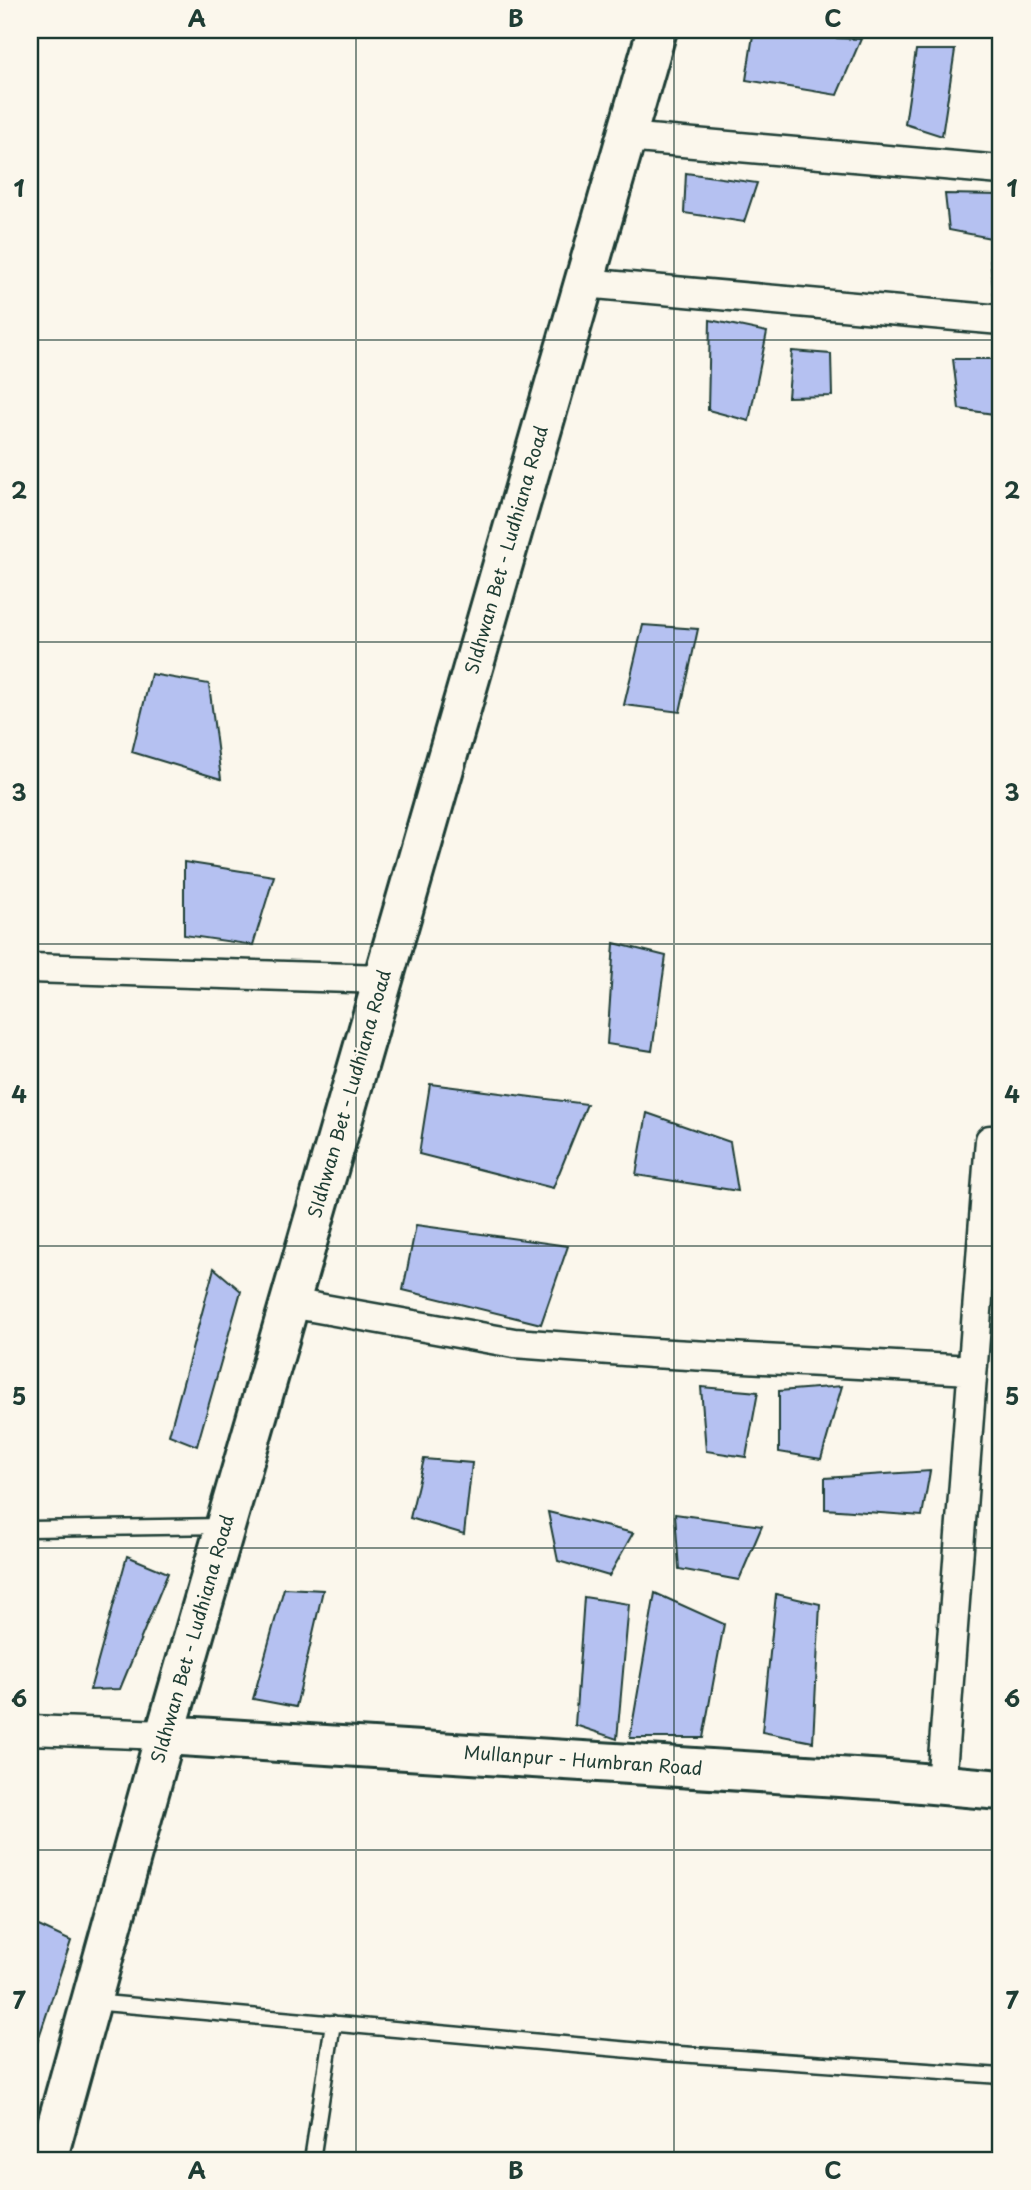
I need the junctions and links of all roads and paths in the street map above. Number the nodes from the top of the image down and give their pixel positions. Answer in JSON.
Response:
{"nodes":[{"id":1,"x":657,"y":30,"type":"edge"},
{"id":2,"x":626,"y":137,"type":"junction"},
{"id":3,"x":1001,"y":170,"type":"edge"},
{"id":4,"x":584,"y":283,"type":"junction"},
{"id":5,"x":1001,"y":320,"type":"edge"},
{"id":6,"x":30,"y":968,"type":"edge"},
{"id":7,"x":384,"y":979,"type":"junction"},
{"id":8,"x":990,"y":1140,"type":"dead end"},
{"id":9,"x":290,"y":1303,"type":"junction"},
{"id":10,"x":972,"y":1370,"type":"junction"},
{"id":11,"x":225,"y":1526,"type":"junction"},
{"id":12,"x":30,"y":1529,"type":"edge"},
{"id":13,"x":30,"y":1730,"type":"edge"},
{"id":14,"x":165,"y":1735,"type":"junction"},
{"id":15,"x":941,"y":1784,"type":"junction"},
{"id":16,"x":1001,"y":1790,"type":"edge"},
{"id":17,"x":91,"y":2002,"type":"junction"},
{"id":18,"x":333,"y":2023,"type":"junction"},
{"id":19,"x":1001,"y":2076,"type":"edge"},
{"id":20,"x":47,"y":2160,"type":"edge"},
{"id":21,"x":312,"y":2160,"type":"edge"}],
"edges":[{"from":1,"to":2,"type":"main road","name":"SIdhwan Bet - Ludhiana Road"},
{"from":2,"to":3,"type":"street"},
{"from":2,"to":4,"type":"main road","name":"SIdhwan Bet - Ludhiana Road"},
{"from":4,"to":5,"type":"street"},
{"from":4,"to":7,"type":"main road","name":"SIdhwan Bet - Ludhiana Road"},
{"from":6,"to":7,"type":"street"},
{"from":7,"to":9,"type":"main road","name":"SIdhwan Bet - Ludhiana Road"},
{"from":8,"to":10,"type":"street"},
{"from":9,"to":10,"type":"street"},
{"from":9,"to":11,"type":"main road","name":"SIdhwan Bet - Ludhiana Road"},
{"from":10,"to":15,"type":"street"},
{"from":11,"to":12,"type":"lane"},
{"from":11,"to":14,"type":"main road","name":"SIdhwan Bet - Ludhiana Road"},
{"from":13,"to":14,"type":"street"},
{"from":14,"to":15,"type":"main road","name":"Mullanpur - Humbran Road"},
{"from":14,"to":17,"type":"main road","name":"SIdhwan Bet - Ludhiana Road"},
{"from":15,"to":16,"type":"main road","name":"Mullanpur - Humbran Road"},
{"from":17,"to":18,"type":"lane"},
{"from":17,"to":20,"type":"main road","name":"SIdhwan Bet - Ludhiana Road"},
{"from":18,"to":19,"type":"lane"},
{"from":18,"to":21,"type":"lane"}]}
